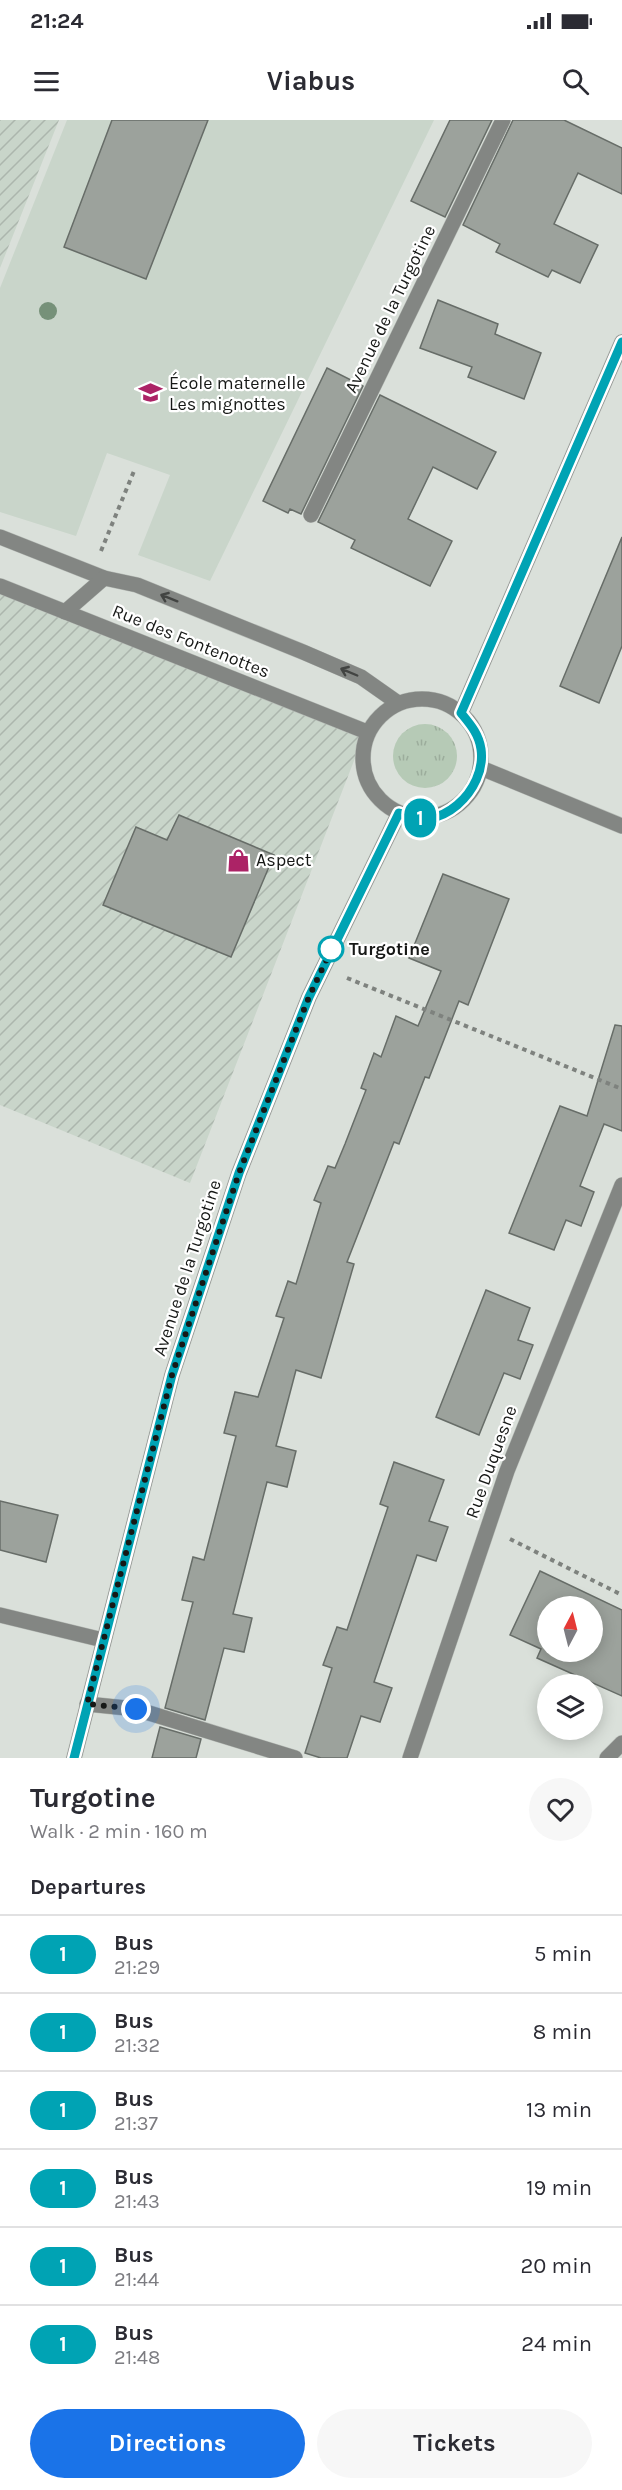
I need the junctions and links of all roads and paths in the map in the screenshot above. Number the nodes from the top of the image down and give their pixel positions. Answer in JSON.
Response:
{"nodes":[{"id":1,"x":503,"y":120,"type":"edge"},
{"id":2,"x":622,"y":342,"type":"edge"},
{"id":3,"x":134,"y":471,"type":"dead end"},
{"id":4,"x":311,"y":515,"type":"dead end"},
{"id":5,"x":0,"y":537,"type":"edge"},
{"id":6,"x":98,"y":576,"type":"junction"},
{"id":7,"x":0,"y":586,"type":"edge"},
{"id":8,"x":65,"y":612,"type":"junction"},
{"id":9,"x":399,"y":703,"type":"junction"},
{"id":10,"x":461,"y":713,"type":"junction"},
{"id":11,"x":367,"y":732,"type":"junction"},
{"id":12,"x":481,"y":768,"type":"junction"},
{"id":13,"x":399,"y":813,"type":"junction"},
{"id":14,"x":622,"y":826,"type":"edge"},
{"id":15,"x":323,"y":968,"type":"junction"},
{"id":16,"x":622,"y":1089,"type":"edge"},
{"id":17,"x":622,"y":1185,"type":"edge"},
{"id":18,"x":487,"y":1528,"type":"junction"},
{"id":19,"x":622,"y":1595,"type":"edge"},
{"id":20,"x":0,"y":1615,"type":"edge"},
{"id":21,"x":103,"y":1640,"type":"junction"},
{"id":22,"x":87,"y":1704,"type":"junction"},
{"id":23,"x":622,"y":1743,"type":"edge"},
{"id":24,"x":74,"y":1758,"type":"edge"},
{"id":25,"x":294,"y":1758,"type":"edge"},
{"id":26,"x":410,"y":1758,"type":"edge"},
{"id":27,"x":607,"y":1758,"type":"edge"}],
"edges":[{"from":1,"to":4,"type":"street","name":"Avenue de la Turgotine"},
{"from":2,"to":10,"type":"street"},
{"from":3,"to":6,"type":"path"},
{"from":5,"to":6,"type":"street"},
{"from":6,"to":8,"type":"street"},
{"from":9,"to":6,"type":"street","one_way":true},
{"from":7,"to":8,"type":"street","name":"Rue des Fontenottes"},
{"from":8,"to":11,"type":"street","name":"Rue des Fontenottes"},
{"from":9,"to":10,"type":"street"},
{"from":9,"to":11,"type":"street"},
{"from":10,"to":12,"type":"street"},
{"from":11,"to":13,"type":"street"},
{"from":12,"to":13,"type":"street"},
{"from":12,"to":14,"type":"street"},
{"from":13,"to":15,"type":"street","name":"Avenue de la Turgotine"},
{"from":15,"to":16,"type":"path"},
{"from":15,"to":21,"type":"street","name":"Avenue de la Turgotine"},
{"from":17,"to":18,"type":"street","name":"Rue Duquesne"},
{"from":18,"to":19,"type":"path"},
{"from":18,"to":26,"type":"street","name":"Rue Duquesne"},
{"from":20,"to":21,"type":"street"},
{"from":21,"to":22,"type":"street","name":"Avenue de la Turgotine"},
{"from":22,"to":24,"type":"street","name":"Avenue de la Turgotine"},
{"from":22,"to":25,"type":"street"},
{"from":23,"to":27,"type":"street"}]}
